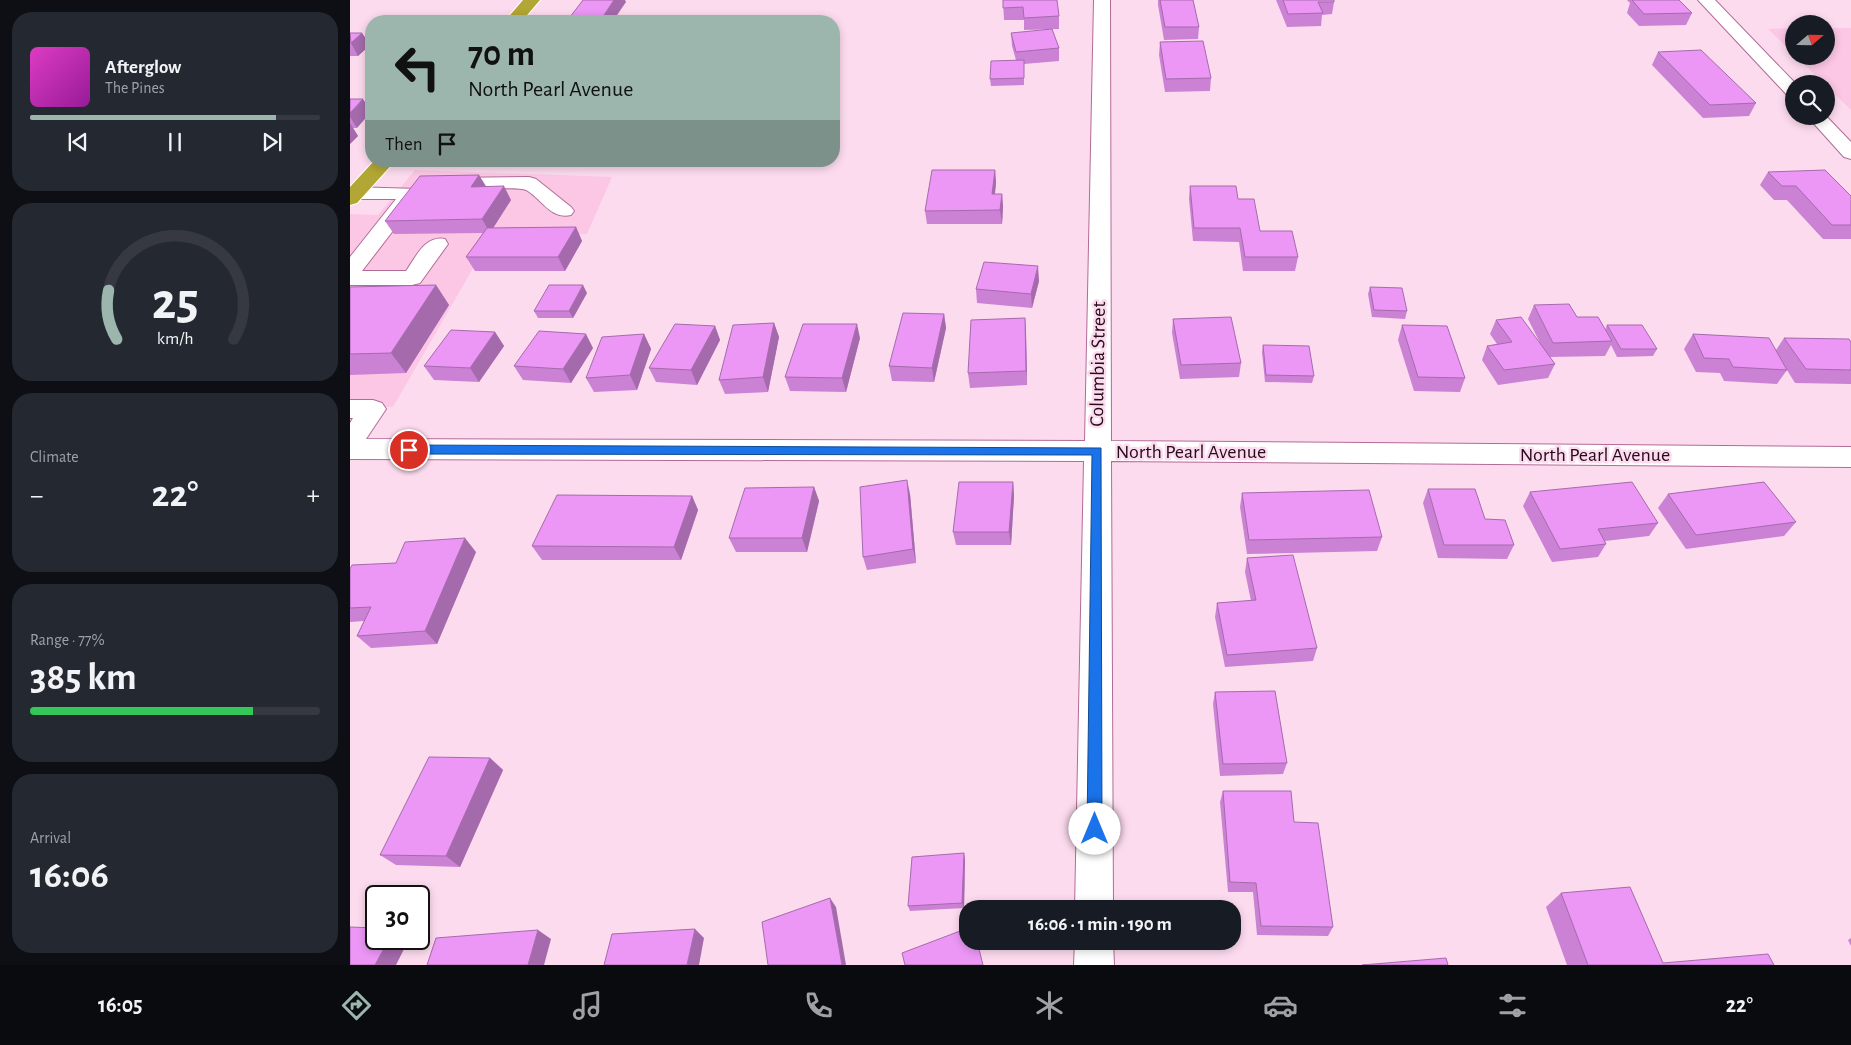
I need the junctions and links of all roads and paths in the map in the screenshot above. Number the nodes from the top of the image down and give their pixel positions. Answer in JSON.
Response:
{"nodes":[{"id":1,"x":532,"y":0,"type":"edge"},
{"id":2,"x":1102,"y":0,"type":"edge"},
{"id":3,"x":1706,"y":0,"type":"edge"},
{"id":4,"x":518,"y":15,"type":"edge"},
{"id":5,"x":1785,"y":83,"type":"edge"},
{"id":6,"x":1825,"y":125,"type":"edge"},
{"id":7,"x":1851,"y":153,"type":"edge"},
{"id":8,"x":379,"y":167,"type":"edge"},
{"id":9,"x":412,"y":193,"type":"junction"},
{"id":10,"x":352,"y":195,"type":"edge"},
{"id":11,"x":564,"y":211,"type":"dead end"},
{"id":12,"x":437,"y":244,"type":"dead end"},
{"id":13,"x":350,"y":272,"type":"edge"},
{"id":14,"x":350,"y":278,"type":"edge"},
{"id":15,"x":350,"y":409,"type":"edge"},
{"id":16,"x":350,"y":443,"type":"edge"},
{"id":17,"x":350,"y":449,"type":"edge"},
{"id":18,"x":1098,"y":451,"type":"junction"},
{"id":19,"x":1851,"y":457,"type":"edge"},
{"id":20,"x":1094,"y":900,"type":"edge"},
{"id":21,"x":1094,"y":950,"type":"edge"},
{"id":22,"x":1094,"y":965,"type":"edge"}],
"edges":[{"from":1,"to":4,"type":"highway"},
{"from":2,"to":18,"type":"street","name":"Columbia Street"},
{"from":3,"to":5,"type":"street"},
{"from":6,"to":7,"type":"street"},
{"from":8,"to":10,"type":"highway"},
{"from":9,"to":10,"type":"street"},
{"from":9,"to":11,"type":"street"},
{"from":9,"to":13,"type":"street"},
{"from":12,"to":14,"type":"street"},
{"from":15,"to":16,"type":"street"},
{"from":17,"to":18,"type":"street","name":"North Pearl Avenue"},
{"from":18,"to":19,"type":"street","name":"North Pearl Avenue"},
{"from":18,"to":20,"type":"street","name":"Columbia Street"},
{"from":21,"to":22,"type":"street"}]}
